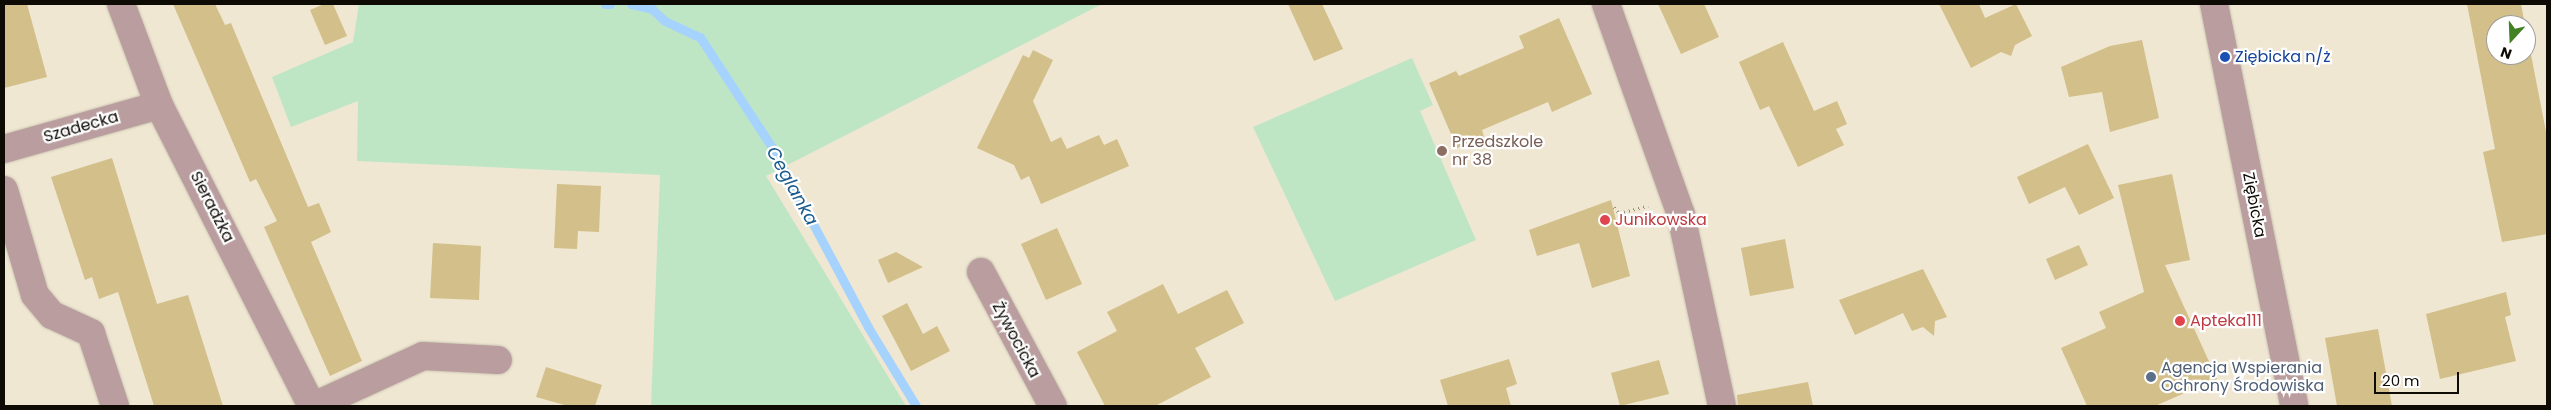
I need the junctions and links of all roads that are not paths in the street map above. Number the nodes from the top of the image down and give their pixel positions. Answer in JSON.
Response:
{"nodes":[{"id":1,"x":121,"y":4,"type":"edge"},
{"id":2,"x":1606,"y":4,"type":"edge"},
{"id":3,"x":2214,"y":4,"type":"edge"},
{"id":4,"x":159,"y":105,"type":"junction"},
{"id":5,"x":4,"y":149,"type":"edge"},
{"id":6,"x":4,"y":190,"type":"edge"},
{"id":7,"x":981,"y":272,"type":"dead end"},
{"id":8,"x":498,"y":360,"type":"dead end"},
{"id":9,"x":115,"y":406,"type":"edge"},
{"id":10,"x":314,"y":406,"type":"edge"},
{"id":11,"x":1053,"y":406,"type":"edge"},
{"id":12,"x":1722,"y":406,"type":"edge"},
{"id":13,"x":2294,"y":406,"type":"edge"}],
"edges":[{"from":1,"to":4,"type":"street","name":"Sieradzka"},
{"from":2,"to":12,"type":"street"},
{"from":3,"to":13,"type":"street","name":"Ziębicka"},
{"from":4,"to":5,"type":"street","name":"Szadecka"},
{"from":4,"to":10,"type":"street","name":"Sieradzka"},
{"from":6,"to":9,"type":"street"},
{"from":7,"to":11,"type":"street","name":"Żywocicka"},
{"from":8,"to":10,"type":"street","name":"Sieradzka"}]}
